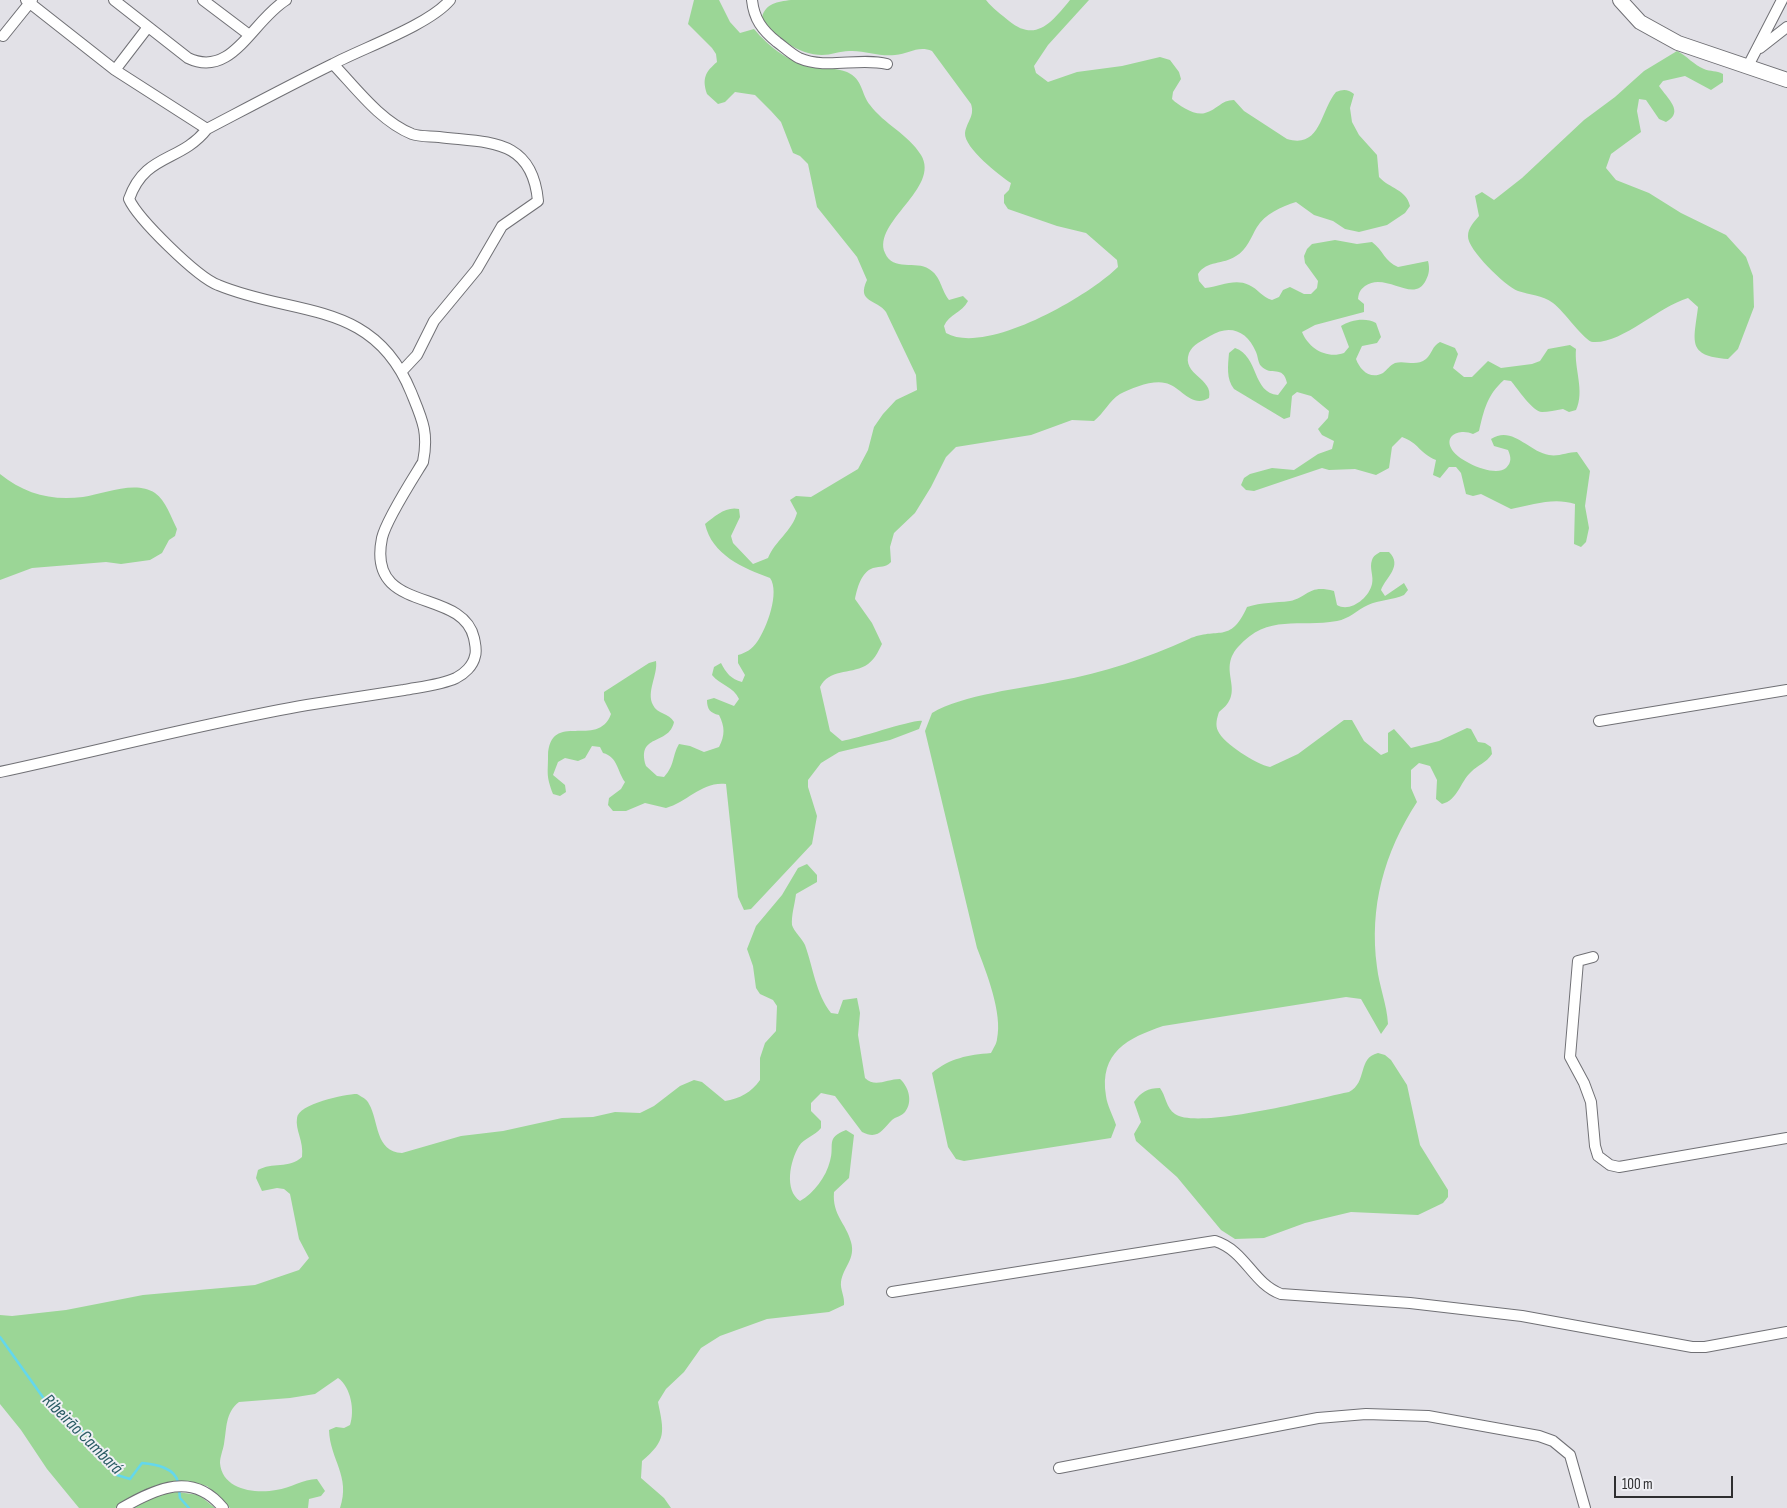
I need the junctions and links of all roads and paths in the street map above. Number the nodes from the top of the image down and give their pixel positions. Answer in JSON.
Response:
{"nodes":[{"id":1,"x":114,"y":0,"type":"edge"},
{"id":2,"x":204,"y":0,"type":"edge"},
{"id":3,"x":450,"y":0,"type":"edge"},
{"id":4,"x":752,"y":0,"type":"edge"},
{"id":5,"x":1620,"y":0,"type":"edge"},
{"id":6,"x":1782,"y":0,"type":"edge"},
{"id":7,"x":29,"y":1,"type":"edge"},
{"id":8,"x":280,"y":1,"type":"edge"},
{"id":9,"x":148,"y":27,"type":"junction"},
{"id":10,"x":1787,"y":27,"type":"edge"},
{"id":11,"x":248,"y":34,"type":"junction"},
{"id":12,"x":3,"y":36,"type":"dead end"},
{"id":13,"x":1756,"y":52,"type":"junction"},
{"id":14,"x":333,"y":64,"type":"junction"},
{"id":15,"x":887,"y":64,"type":"dead end"},
{"id":16,"x":1748,"y":66,"type":"junction"},
{"id":17,"x":115,"y":70,"type":"junction"},
{"id":18,"x":1787,"y":80,"type":"edge"},
{"id":19,"x":206,"y":129,"type":"junction"},
{"id":20,"x":402,"y":371,"type":"junction"},
{"id":21,"x":1787,"y":690,"type":"edge"},
{"id":22,"x":1599,"y":721,"type":"dead end"},
{"id":23,"x":0,"y":772,"type":"edge"},
{"id":24,"x":1593,"y":957,"type":"dead end"},
{"id":25,"x":1787,"y":1138,"type":"edge"},
{"id":26,"x":892,"y":1292,"type":"dead end"},
{"id":27,"x":1787,"y":1332,"type":"edge"},
{"id":28,"x":1059,"y":1468,"type":"dead end"},
{"id":29,"x":122,"y":1508,"type":"edge"},
{"id":30,"x":223,"y":1508,"type":"edge"},
{"id":31,"x":1585,"y":1508,"type":"edge"}],
"edges":[{"from":1,"to":9,"type":"street"},
{"from":2,"to":11,"type":"street"},
{"from":3,"to":14,"type":"street"},
{"from":4,"to":15,"type":"street"},
{"from":5,"to":16,"type":"street"},
{"from":6,"to":13,"type":"street"},
{"from":7,"to":12,"type":"street"},
{"from":7,"to":17,"type":"street"},
{"from":8,"to":11,"type":"street"},
{"from":9,"to":11,"type":"street"},
{"from":9,"to":17,"type":"street"},
{"from":10,"to":13,"type":"street"},
{"from":13,"to":16,"type":"street"},
{"from":14,"to":19,"type":"street"},
{"from":14,"to":20,"type":"street"},
{"from":16,"to":18,"type":"street"},
{"from":17,"to":19,"type":"street"},
{"from":19,"to":20,"type":"street"},
{"from":20,"to":23,"type":"street"},
{"from":21,"to":22,"type":"street"},
{"from":24,"to":25,"type":"street"},
{"from":26,"to":27,"type":"street"},
{"from":28,"to":31,"type":"street"},
{"from":29,"to":30,"type":"street"}]}
